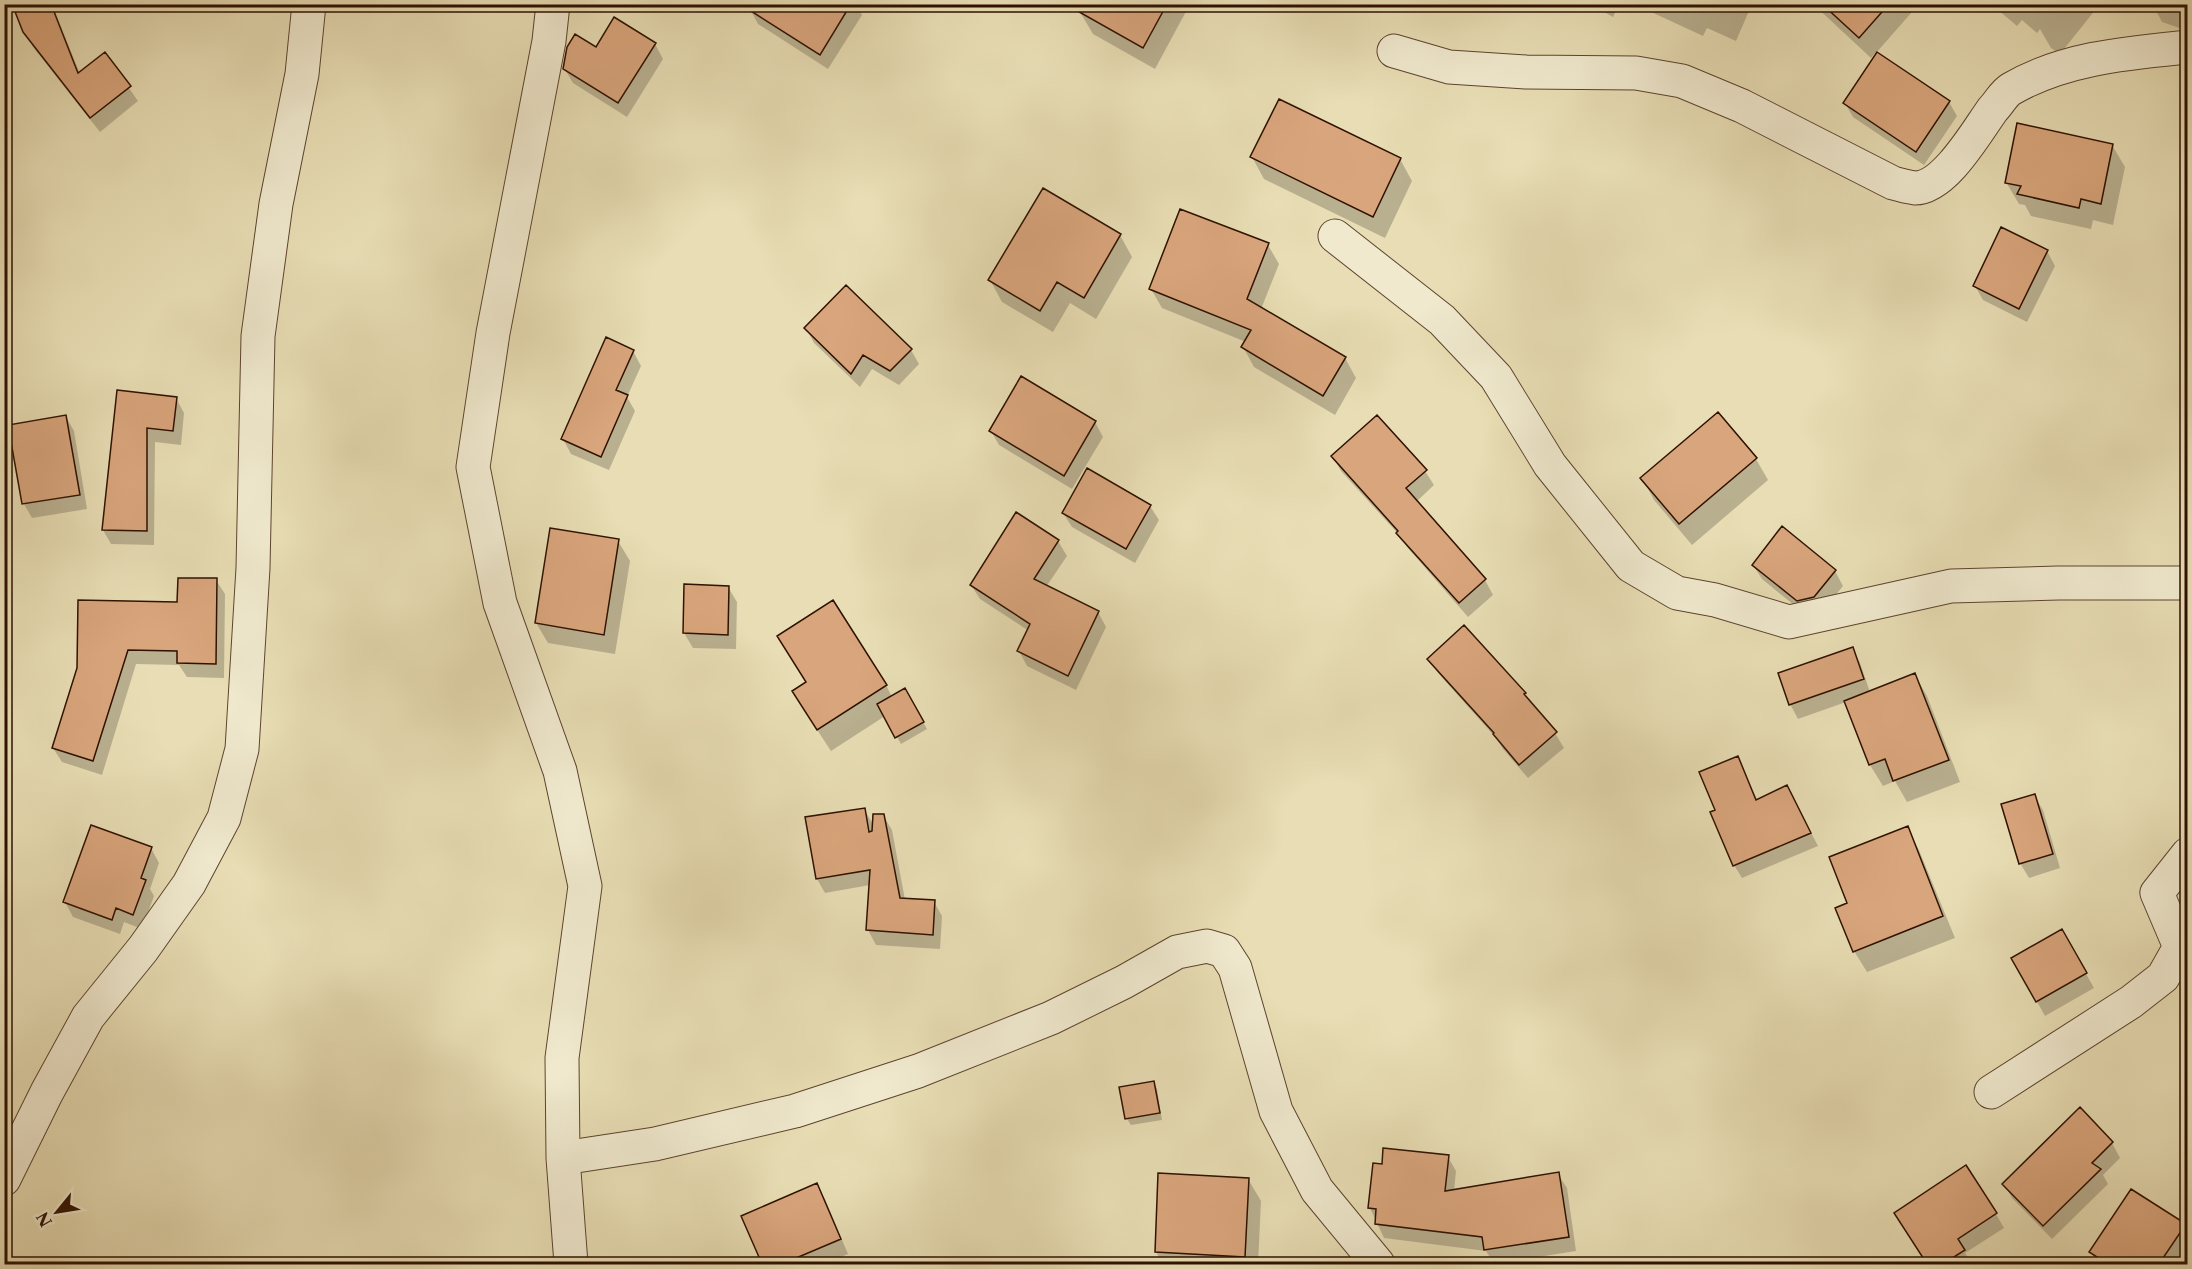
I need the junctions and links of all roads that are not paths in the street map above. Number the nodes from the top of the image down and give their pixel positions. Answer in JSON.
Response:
{"nodes":[{"id":1,"x":309,"y":4,"type":"edge"},
{"id":2,"x":553,"y":4,"type":"edge"},
{"id":3,"x":2187,"y":47,"type":"edge"},
{"id":4,"x":1394,"y":51,"type":"dead end"},
{"id":5,"x":1335,"y":236,"type":"dead end"},
{"id":6,"x":2187,"y":583,"type":"edge"},
{"id":7,"x":2187,"y":854,"type":"edge"},
{"id":8,"x":1991,"y":1092,"type":"dead end"},
{"id":9,"x":563,"y":1158,"type":"junction"},
{"id":10,"x":4,"y":1179,"type":"edge"},
{"id":11,"x":571,"y":1264,"type":"edge"},
{"id":12,"x":1378,"y":1264,"type":"edge"}],
"edges":[{"from":1,"to":10,"type":"street"},
{"from":2,"to":9,"type":"street"},
{"from":3,"to":4,"type":"street"},
{"from":5,"to":6,"type":"street"},
{"from":7,"to":8,"type":"street"},
{"from":9,"to":11,"type":"street"},
{"from":9,"to":12,"type":"street"}]}
